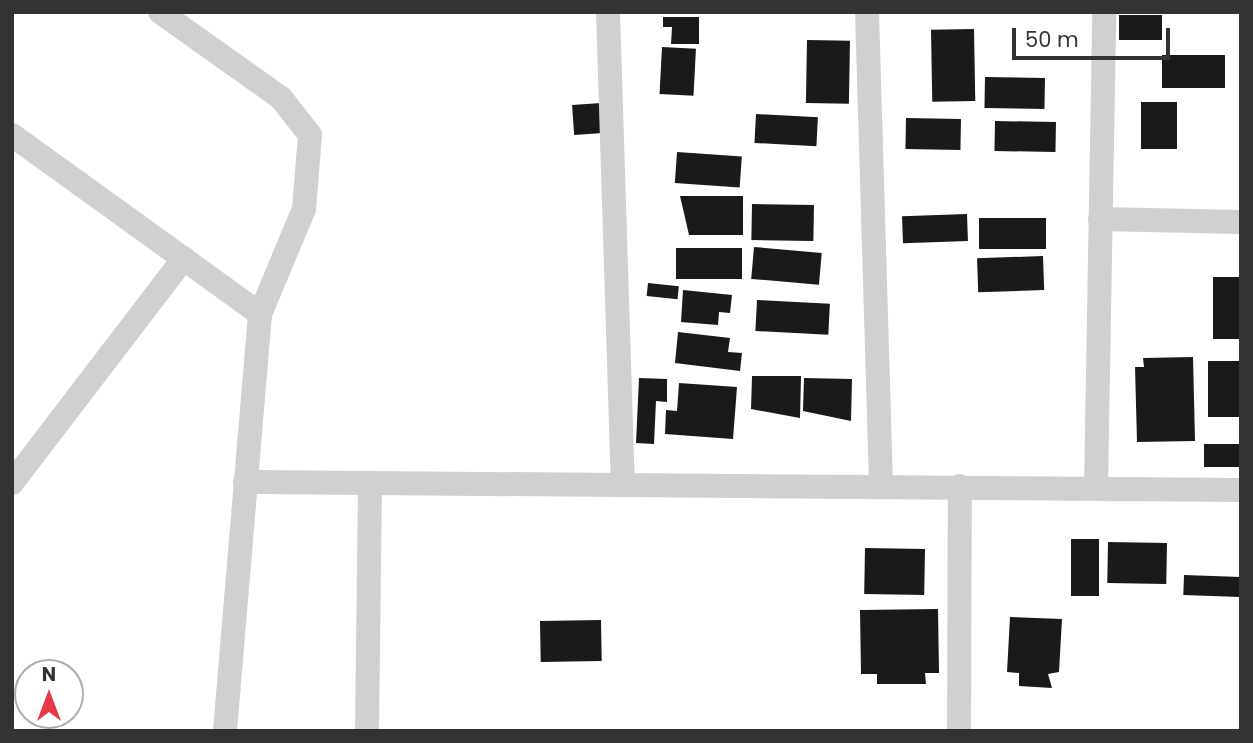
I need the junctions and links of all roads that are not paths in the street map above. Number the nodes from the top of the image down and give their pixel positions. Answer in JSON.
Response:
{"nodes":[{"id":1,"x":160,"y":12,"type":"edge"},
{"id":2,"x":608,"y":12,"type":"edge"},
{"id":3,"x":867,"y":12,"type":"edge"},
{"id":4,"x":1104,"y":12,"type":"edge"},
{"id":5,"x":14,"y":139,"type":"edge"},
{"id":6,"x":1100,"y":219,"type":"junction"},
{"id":7,"x":1241,"y":222,"type":"edge"},
{"id":8,"x":184,"y":258,"type":"junction"},
{"id":9,"x":260,"y":314,"type":"junction"},
{"id":10,"x":245,"y":482,"type":"junction"},
{"id":11,"x":12,"y":483,"type":"edge"},
{"id":12,"x":370,"y":483,"type":"junction"},
{"id":13,"x":623,"y":485,"type":"junction"},
{"id":14,"x":881,"y":486,"type":"junction"},
{"id":15,"x":960,"y":486,"type":"junction"},
{"id":16,"x":1096,"y":487,"type":"junction"},
{"id":17,"x":1241,"y":490,"type":"edge"},
{"id":18,"x":225,"y":731,"type":"edge"},
{"id":19,"x":367,"y":731,"type":"edge"},
{"id":20,"x":959,"y":731,"type":"edge"}],
"edges":[{"from":1,"to":9,"type":"street"},
{"from":2,"to":13,"type":"street"},
{"from":3,"to":14,"type":"street"},
{"from":4,"to":6,"type":"street"},
{"from":5,"to":8,"type":"street"},
{"from":6,"to":7,"type":"street"},
{"from":6,"to":16,"type":"street"},
{"from":8,"to":9,"type":"street"},
{"from":8,"to":11,"type":"street"},
{"from":9,"to":10,"type":"street"},
{"from":10,"to":12,"type":"street"},
{"from":10,"to":18,"type":"street"},
{"from":12,"to":13,"type":"street"},
{"from":12,"to":19,"type":"street"},
{"from":13,"to":14,"type":"street"},
{"from":14,"to":15,"type":"street"},
{"from":15,"to":16,"type":"street"},
{"from":15,"to":20,"type":"street"},
{"from":16,"to":17,"type":"street"}]}
